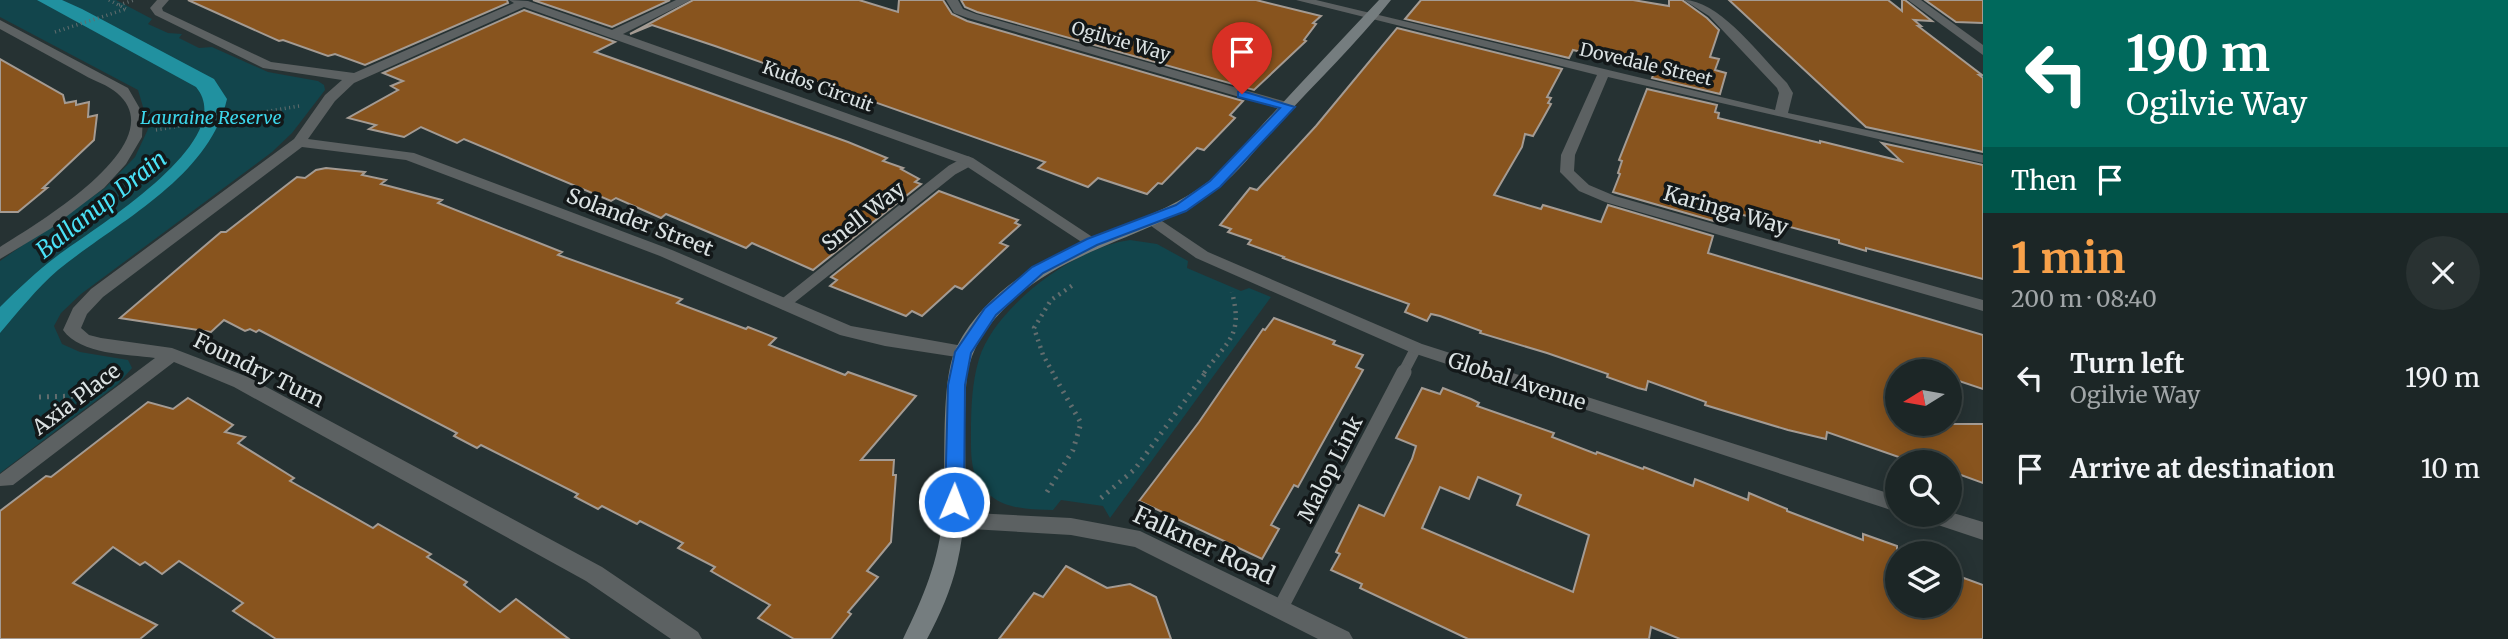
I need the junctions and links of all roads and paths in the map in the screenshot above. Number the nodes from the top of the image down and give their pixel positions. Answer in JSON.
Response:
{"nodes":[{"id":1,"x":109,"y":0,"type":"edge"},
{"id":2,"x":134,"y":0,"type":"edge"},
{"id":3,"x":163,"y":0,"type":"edge"},
{"id":4,"x":685,"y":0,"type":"edge"},
{"id":5,"x":952,"y":0,"type":"edge"},
{"id":6,"x":1302,"y":0,"type":"edge"},
{"id":7,"x":1385,"y":0,"type":"edge"},
{"id":8,"x":1689,"y":0,"type":"edge"},
{"id":9,"x":1914,"y":0,"type":"edge"},
{"id":10,"x":519,"y":2,"type":"edge"},
{"id":11,"x":119,"y":5,"type":"junction"},
{"id":12,"x":1370,"y":16,"type":"junction"},
{"id":13,"x":0,"y":24,"type":"edge"},
{"id":14,"x":62,"y":30,"type":"dead end"},
{"id":15,"x":614,"y":34,"type":"junction"},
{"id":16,"x":1977,"y":43,"type":"edge"},
{"id":17,"x":1983,"y":51,"type":"edge"},
{"id":18,"x":1604,"y":72,"type":"junction"},
{"id":19,"x":354,"y":78,"type":"junction"},
{"id":20,"x":291,"y":107,"type":"dead end"},
{"id":21,"x":1289,"y":107,"type":"junction"},
{"id":22,"x":1781,"y":115,"type":"junction"},
{"id":23,"x":164,"y":128,"type":"dead end"},
{"id":24,"x":299,"y":142,"type":"junction"},
{"id":25,"x":1983,"y":159,"type":"edge"},
{"id":26,"x":968,"y":161,"type":"junction"},
{"id":27,"x":1153,"y":220,"type":"junction"},
{"id":28,"x":1092,"y":242,"type":"junction"},
{"id":29,"x":0,"y":254,"type":"edge"},
{"id":30,"x":1073,"y":285,"type":"dead end"},
{"id":31,"x":1232,"y":292,"type":"dead end"},
{"id":32,"x":784,"y":304,"type":"junction"},
{"id":33,"x":1983,"y":306,"type":"edge"},
{"id":34,"x":1416,"y":348,"type":"junction"},
{"id":35,"x":963,"y":352,"type":"junction"},
{"id":36,"x":172,"y":354,"type":"junction"},
{"id":37,"x":60,"y":395,"type":"dead end"},
{"id":38,"x":39,"y":397,"type":"dead end"},
{"id":39,"x":6,"y":480,"type":"dead end"},
{"id":40,"x":1047,"y":492,"type":"dead end"},
{"id":41,"x":1101,"y":498,"type":"dead end"},
{"id":42,"x":1885,"y":500,"type":"edge"},
{"id":43,"x":954,"y":520,"type":"junction"},
{"id":44,"x":1962,"y":524,"type":"edge"},
{"id":45,"x":1983,"y":531,"type":"edge"},
{"id":46,"x":1280,"y":610,"type":"junction"},
{"id":47,"x":690,"y":639,"type":"edge"},
{"id":48,"x":915,"y":639,"type":"edge"},
{"id":49,"x":1340,"y":639,"type":"edge"}],
"edges":[{"from":1,"to":11,"type":"path"},
{"from":2,"to":11,"type":"path"},
{"from":3,"to":19,"type":"street"},
{"from":4,"to":15,"type":"street"},
{"from":5,"to":21,"type":"street","name":"Ogilvie Way"},
{"from":6,"to":12,"type":"street","name":"Dovedale Street"},
{"from":7,"to":12,"type":"street"},
{"from":8,"to":22,"type":"street"},
{"from":9,"to":16,"type":"street"},
{"from":10,"to":15,"type":"street","name":"Kudos Circuit"},
{"from":10,"to":19,"type":"street","name":"Foundry Turn"},
{"from":11,"to":14,"type":"path"},
{"from":12,"to":18,"type":"street","name":"Dovedale Street"},
{"from":12,"to":21,"type":"street"},
{"from":13,"to":29,"type":"street"},
{"from":15,"to":26,"type":"street","name":"Kudos Circuit"},
{"from":16,"to":17,"type":"street"},
{"from":18,"to":22,"type":"street","name":"Dovedale Street"},
{"from":18,"to":33,"type":"street","name":"Karinga Way"},
{"from":19,"to":24,"type":"street","name":"Foundry Turn"},
{"from":20,"to":23,"type":"path"},
{"from":21,"to":27,"type":"street"},
{"from":22,"to":25,"type":"street","name":"Dovedale Street"},
{"from":24,"to":32,"type":"street","name":"Solander Street"},
{"from":24,"to":36,"type":"street","name":"Foundry Turn"},
{"from":26,"to":28,"type":"street","name":"Kudos Circuit"},
{"from":26,"to":32,"type":"lane","name":"Snell Way"},
{"from":27,"to":28,"type":"street"},
{"from":27,"to":34,"type":"street","name":"Global Avenue"},
{"from":28,"to":35,"type":"street"},
{"from":30,"to":40,"type":"path"},
{"from":31,"to":41,"type":"path"},
{"from":32,"to":35,"type":"street","name":"Solander Street"},
{"from":34,"to":42,"type":"street","name":"Global Avenue"},
{"from":34,"to":46,"type":"lane","name":"Malop Link"},
{"from":35,"to":43,"type":"street"},
{"from":36,"to":39,"type":"street","name":"Axia Place"},
{"from":36,"to":47,"type":"street","name":"Foundry Turn"},
{"from":37,"to":38,"type":"path"},
{"from":43,"to":46,"type":"street","name":"Falkner Road"},
{"from":43,"to":48,"type":"street"},
{"from":44,"to":45,"type":"street"},
{"from":46,"to":49,"type":"street","name":"Falkner Road"}]}
